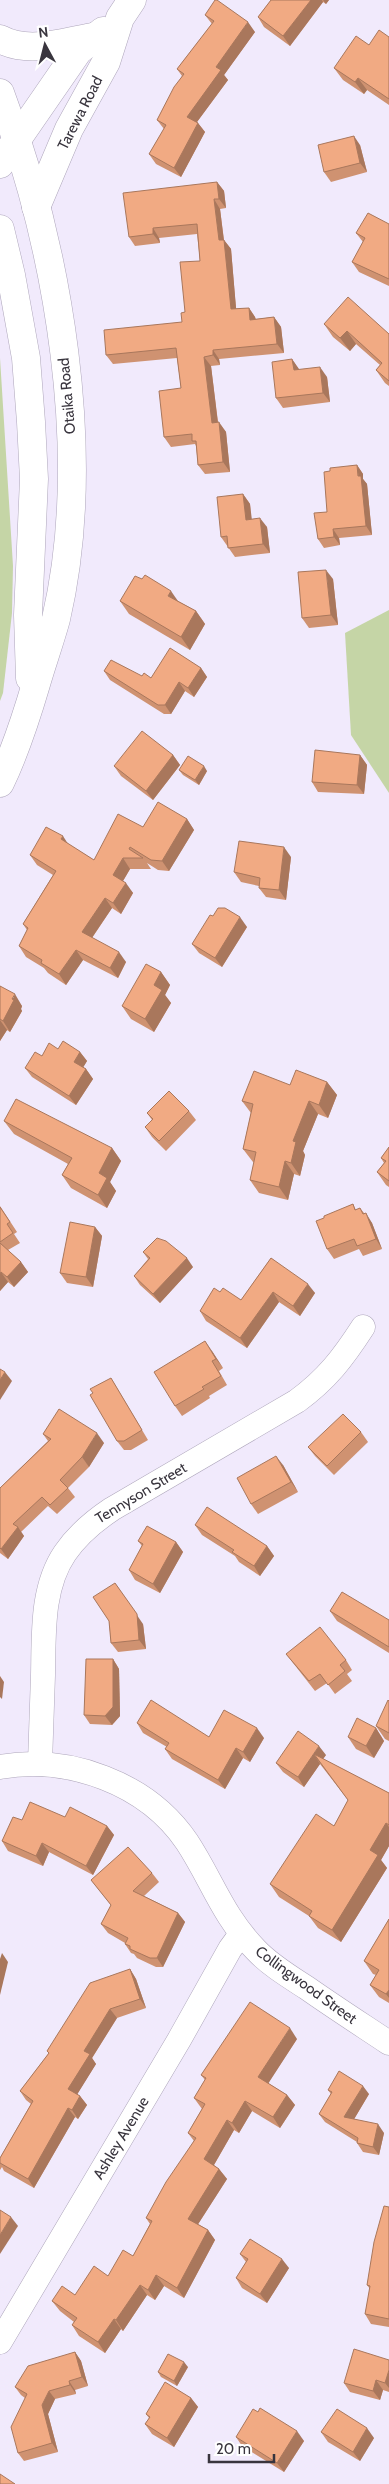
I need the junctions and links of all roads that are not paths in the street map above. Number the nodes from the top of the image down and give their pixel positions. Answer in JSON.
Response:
{"nodes":[{"id":1,"x":126,"y":9,"type":"edge"},
{"id":2,"x":98,"y":36,"type":"junction"},
{"id":3,"x":0,"y":39,"type":"edge"},
{"id":4,"x":0,"y":93,"type":"edge"},
{"id":5,"x":16,"y":143,"type":"junction"},
{"id":6,"x":0,"y":164,"type":"edge"},
{"id":7,"x":36,"y":207,"type":"junction"},
{"id":8,"x":0,"y":229,"type":"edge"},
{"id":9,"x":31,"y":702,"type":"junction"},
{"id":10,"x":0,"y":783,"type":"edge"},
{"id":11,"x":363,"y":1327,"type":"dead end"},
{"id":12,"x":40,"y":1763,"type":"junction"},
{"id":13,"x":0,"y":1766,"type":"edge"},
{"id":14,"x":241,"y":1934,"type":"junction"},
{"id":15,"x":389,"y":2043,"type":"edge"},
{"id":16,"x":3,"y":2331,"type":"edge"}],
"edges":[{"from":1,"to":2,"type":"main road","name":"Tarewa Road"},
{"from":1,"to":7,"type":"main road","name":"Tarewa Road"},
{"from":2,"to":3,"type":"main road"},
{"from":2,"to":5,"type":"main road","name":"Tarewa Road"},
{"from":4,"to":5,"type":"main road","name":"Otaika Road"},
{"from":5,"to":6,"type":"main road","name":"Tarewa Road"},
{"from":5,"to":7,"type":"main road","name":"Otaika Road"},
{"from":7,"to":9,"type":"main road","name":"Otaika Road"},
{"from":8,"to":9,"type":"main road","name":"Otaika Road"},
{"from":9,"to":10,"type":"main road","name":"Otaika Road"},
{"from":11,"to":12,"type":"street","name":"Tennyson Street"},
{"from":12,"to":13,"type":"street","name":"Collingwood Street"},
{"from":12,"to":14,"type":"street","name":"Collingwood Street"},
{"from":14,"to":15,"type":"street","name":"Collingwood Street"},
{"from":14,"to":16,"type":"street","name":"Ashley Avenue"}]}
